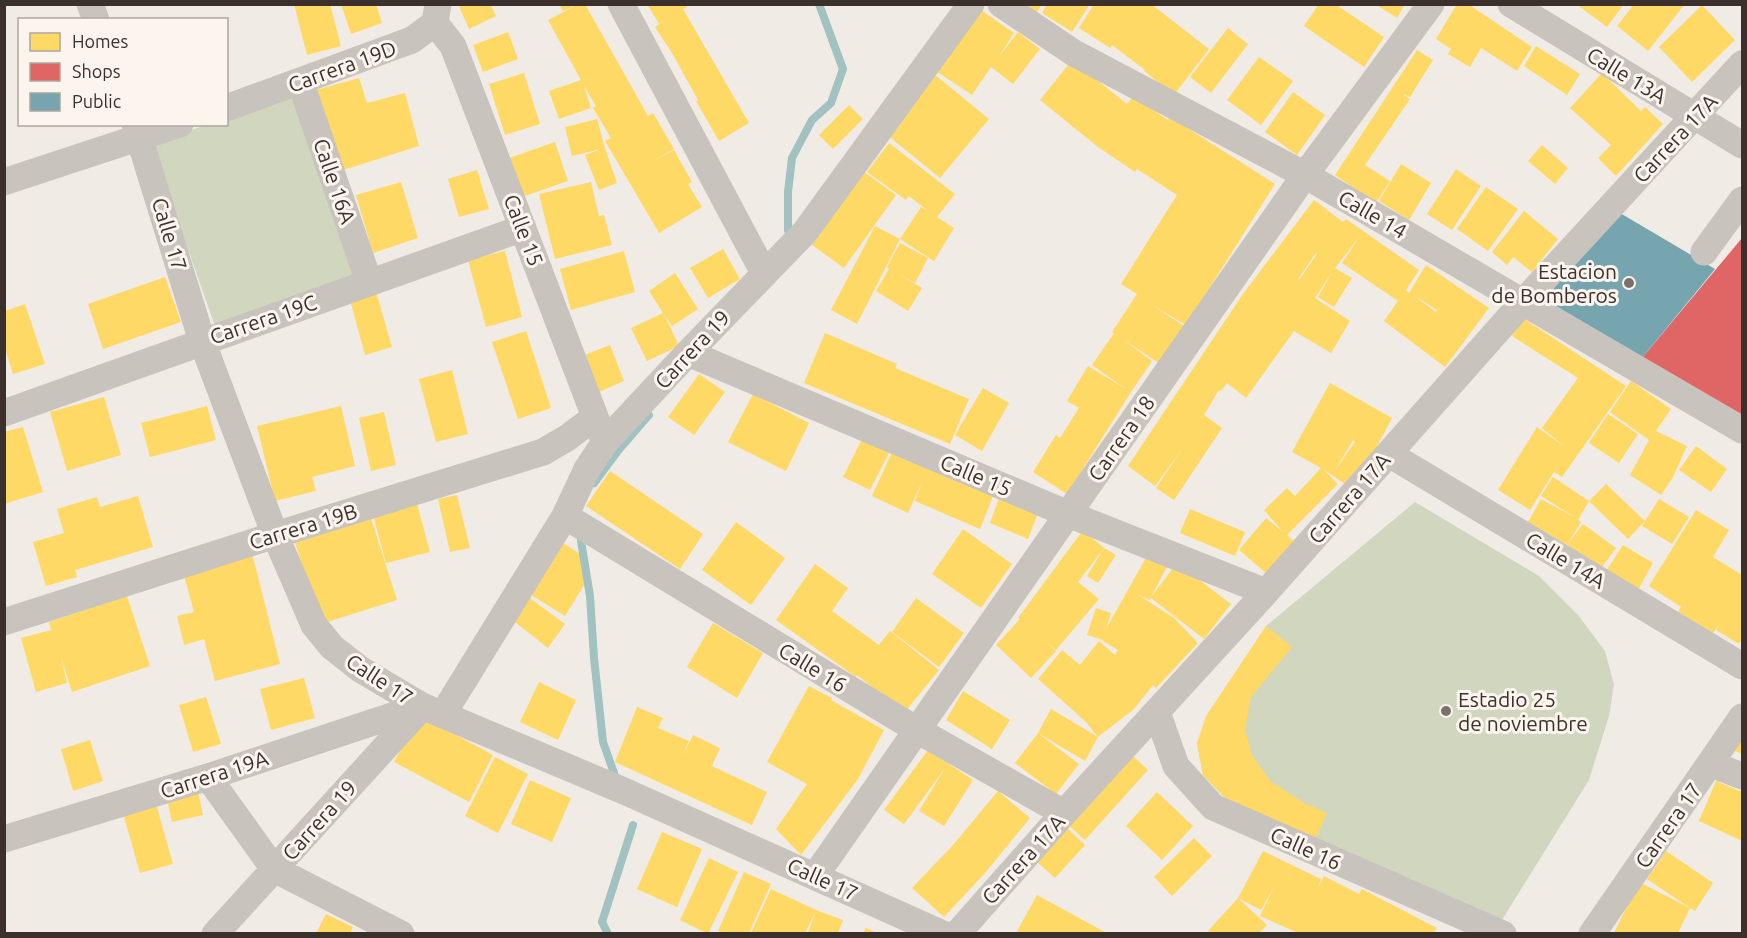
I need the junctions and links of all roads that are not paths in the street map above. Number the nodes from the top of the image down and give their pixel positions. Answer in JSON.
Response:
{"nodes":[{"id":1,"x":621,"y":4,"type":"edge"},
{"id":2,"x":971,"y":4,"type":"edge"},
{"id":3,"x":1001,"y":4,"type":"edge"},
{"id":4,"x":1431,"y":4,"type":"edge"},
{"id":5,"x":1511,"y":4,"type":"edge"},
{"id":6,"x":436,"y":14,"type":"edge"},
{"id":7,"x":1743,"y":64,"type":"edge"},
{"id":8,"x":300,"y":81,"type":"junction"},
{"id":9,"x":228,"y":107,"type":"edge"},
{"id":10,"x":1695,"y":116,"type":"junction"},
{"id":11,"x":170,"y":126,"type":"edge"},
{"id":12,"x":138,"y":132,"type":"edge"},
{"id":13,"x":1743,"y":145,"type":"edge"},
{"id":14,"x":1305,"y":175,"type":"junction"},
{"id":15,"x":4,"y":182,"type":"edge"},
{"id":16,"x":1743,"y":200,"type":"edge"},
{"id":17,"x":523,"y":228,"type":"junction"},
{"id":18,"x":1704,"y":252,"type":"dead end"},
{"id":19,"x":764,"y":273,"type":"junction"},
{"id":20,"x":369,"y":282,"type":"junction"},
{"id":21,"x":1524,"y":301,"type":"junction"},
{"id":22,"x":202,"y":341,"type":"junction"},
{"id":23,"x":687,"y":353,"type":"junction"},
{"id":24,"x":4,"y":413,"type":"edge"},
{"id":25,"x":600,"y":430,"type":"junction"},
{"id":26,"x":1743,"y":430,"type":"edge"},
{"id":27,"x":1389,"y":453,"type":"junction"},
{"id":28,"x":1068,"y":514,"type":"junction"},
{"id":29,"x":565,"y":516,"type":"junction"},
{"id":30,"x":275,"y":535,"type":"junction"},
{"id":31,"x":1266,"y":592,"type":"junction"},
{"id":32,"x":4,"y":622,"type":"edge"},
{"id":33,"x":1743,"y":666,"type":"edge"},
{"id":34,"x":433,"y":710,"type":"junction"},
{"id":35,"x":1157,"y":711,"type":"junction"},
{"id":36,"x":1743,"y":717,"type":"edge"},
{"id":37,"x":916,"y":730,"type":"junction"},
{"id":38,"x":1711,"y":764,"type":"junction"},
{"id":39,"x":1743,"y":776,"type":"edge"},
{"id":40,"x":208,"y":777,"type":"junction"},
{"id":41,"x":1064,"y":813,"type":"junction"},
{"id":42,"x":4,"y":839,"type":"edge"},
{"id":43,"x":274,"y":869,"type":"junction"},
{"id":44,"x":815,"y":876,"type":"junction"},
{"id":45,"x":215,"y":933,"type":"edge"},
{"id":46,"x":401,"y":933,"type":"edge"},
{"id":47,"x":944,"y":933,"type":"edge"},
{"id":48,"x":957,"y":933,"type":"edge"},
{"id":49,"x":1503,"y":933,"type":"edge"},
{"id":50,"x":1592,"y":933,"type":"edge"}],
"edges":[{"from":1,"to":19,"type":"street"},
{"from":2,"to":19,"type":"street","name":"Carrera 19"},
{"from":3,"to":14,"type":"street","name":"Calle 14"},
{"from":4,"to":14,"type":"street","name":"Carrera 18"},
{"from":5,"to":10,"type":"street","name":"Calle 13A"},
{"from":6,"to":8,"type":"street","name":"Carrera 19D"},
{"from":6,"to":17,"type":"street","name":"Calle 15"},
{"from":7,"to":10,"type":"street","name":"Carrera 17A"},
{"from":8,"to":9,"type":"street","name":"Carrera 19D"},
{"from":8,"to":20,"type":"street","name":"Calle 16A"},
{"from":10,"to":13,"type":"street","name":"Calle 13A"},
{"from":10,"to":21,"type":"street","name":"Carrera 17A"},
{"from":11,"to":12,"type":"street"},
{"from":12,"to":15,"type":"street"},
{"from":12,"to":22,"type":"street","name":"Calle 17"},
{"from":14,"to":21,"type":"street","name":"Calle 14"},
{"from":14,"to":28,"type":"street","name":"Carrera 18"},
{"from":16,"to":18,"type":"street"},
{"from":17,"to":20,"type":"street","name":"Carrera 19C"},
{"from":17,"to":25,"type":"street","name":"Calle 15"},
{"from":19,"to":23,"type":"street","name":"Carrera 19"},
{"from":20,"to":22,"type":"street","name":"Carrera 19C"},
{"from":21,"to":26,"type":"street","name":"Calle 14"},
{"from":21,"to":27,"type":"street","name":"Carrera 17A"},
{"from":22,"to":24,"type":"street","name":"Carrera 19C"},
{"from":22,"to":30,"type":"street","name":"Calle 17"},
{"from":23,"to":25,"type":"street","name":"Carrera 19"},
{"from":23,"to":28,"type":"street","name":"Calle 15"},
{"from":25,"to":29,"type":"street","name":"Carrera 19"},
{"from":25,"to":30,"type":"street","name":"Carrera 19B"},
{"from":27,"to":31,"type":"street","name":"Carrera 17A"},
{"from":27,"to":33,"type":"street","name":"Calle 14A"},
{"from":28,"to":31,"type":"street","name":"Calle 15"},
{"from":28,"to":37,"type":"street","name":"Carrera 18"},
{"from":29,"to":34,"type":"street","name":"Carrera 19"},
{"from":29,"to":37,"type":"street","name":"Calle 16"},
{"from":30,"to":32,"type":"street","name":"Carrera 19B"},
{"from":30,"to":34,"type":"street","name":"Calle 17"},
{"from":31,"to":35,"type":"street","name":"Carrera 17A"},
{"from":34,"to":40,"type":"street","name":"Carrera 19A"},
{"from":34,"to":43,"type":"street","name":"Carrera 19"},
{"from":34,"to":44,"type":"street","name":"Calle 17"},
{"from":35,"to":41,"type":"street","name":"Carrera 17A"},
{"from":35,"to":49,"type":"street","name":"Calle 16"},
{"from":36,"to":38,"type":"street","name":"Carrera 17"},
{"from":37,"to":41,"type":"street","name":"Calle 16"},
{"from":37,"to":44,"type":"street","name":"Carrera 18"},
{"from":38,"to":39,"type":"street"},
{"from":38,"to":50,"type":"street","name":"Carrera 17"},
{"from":40,"to":42,"type":"street","name":"Carrera 19A"},
{"from":40,"to":43,"type":"street"},
{"from":41,"to":48,"type":"street","name":"Carrera 17A"},
{"from":43,"to":45,"type":"street","name":"Carrera 19"},
{"from":43,"to":46,"type":"street"},
{"from":44,"to":47,"type":"street","name":"Calle 17"}]}
